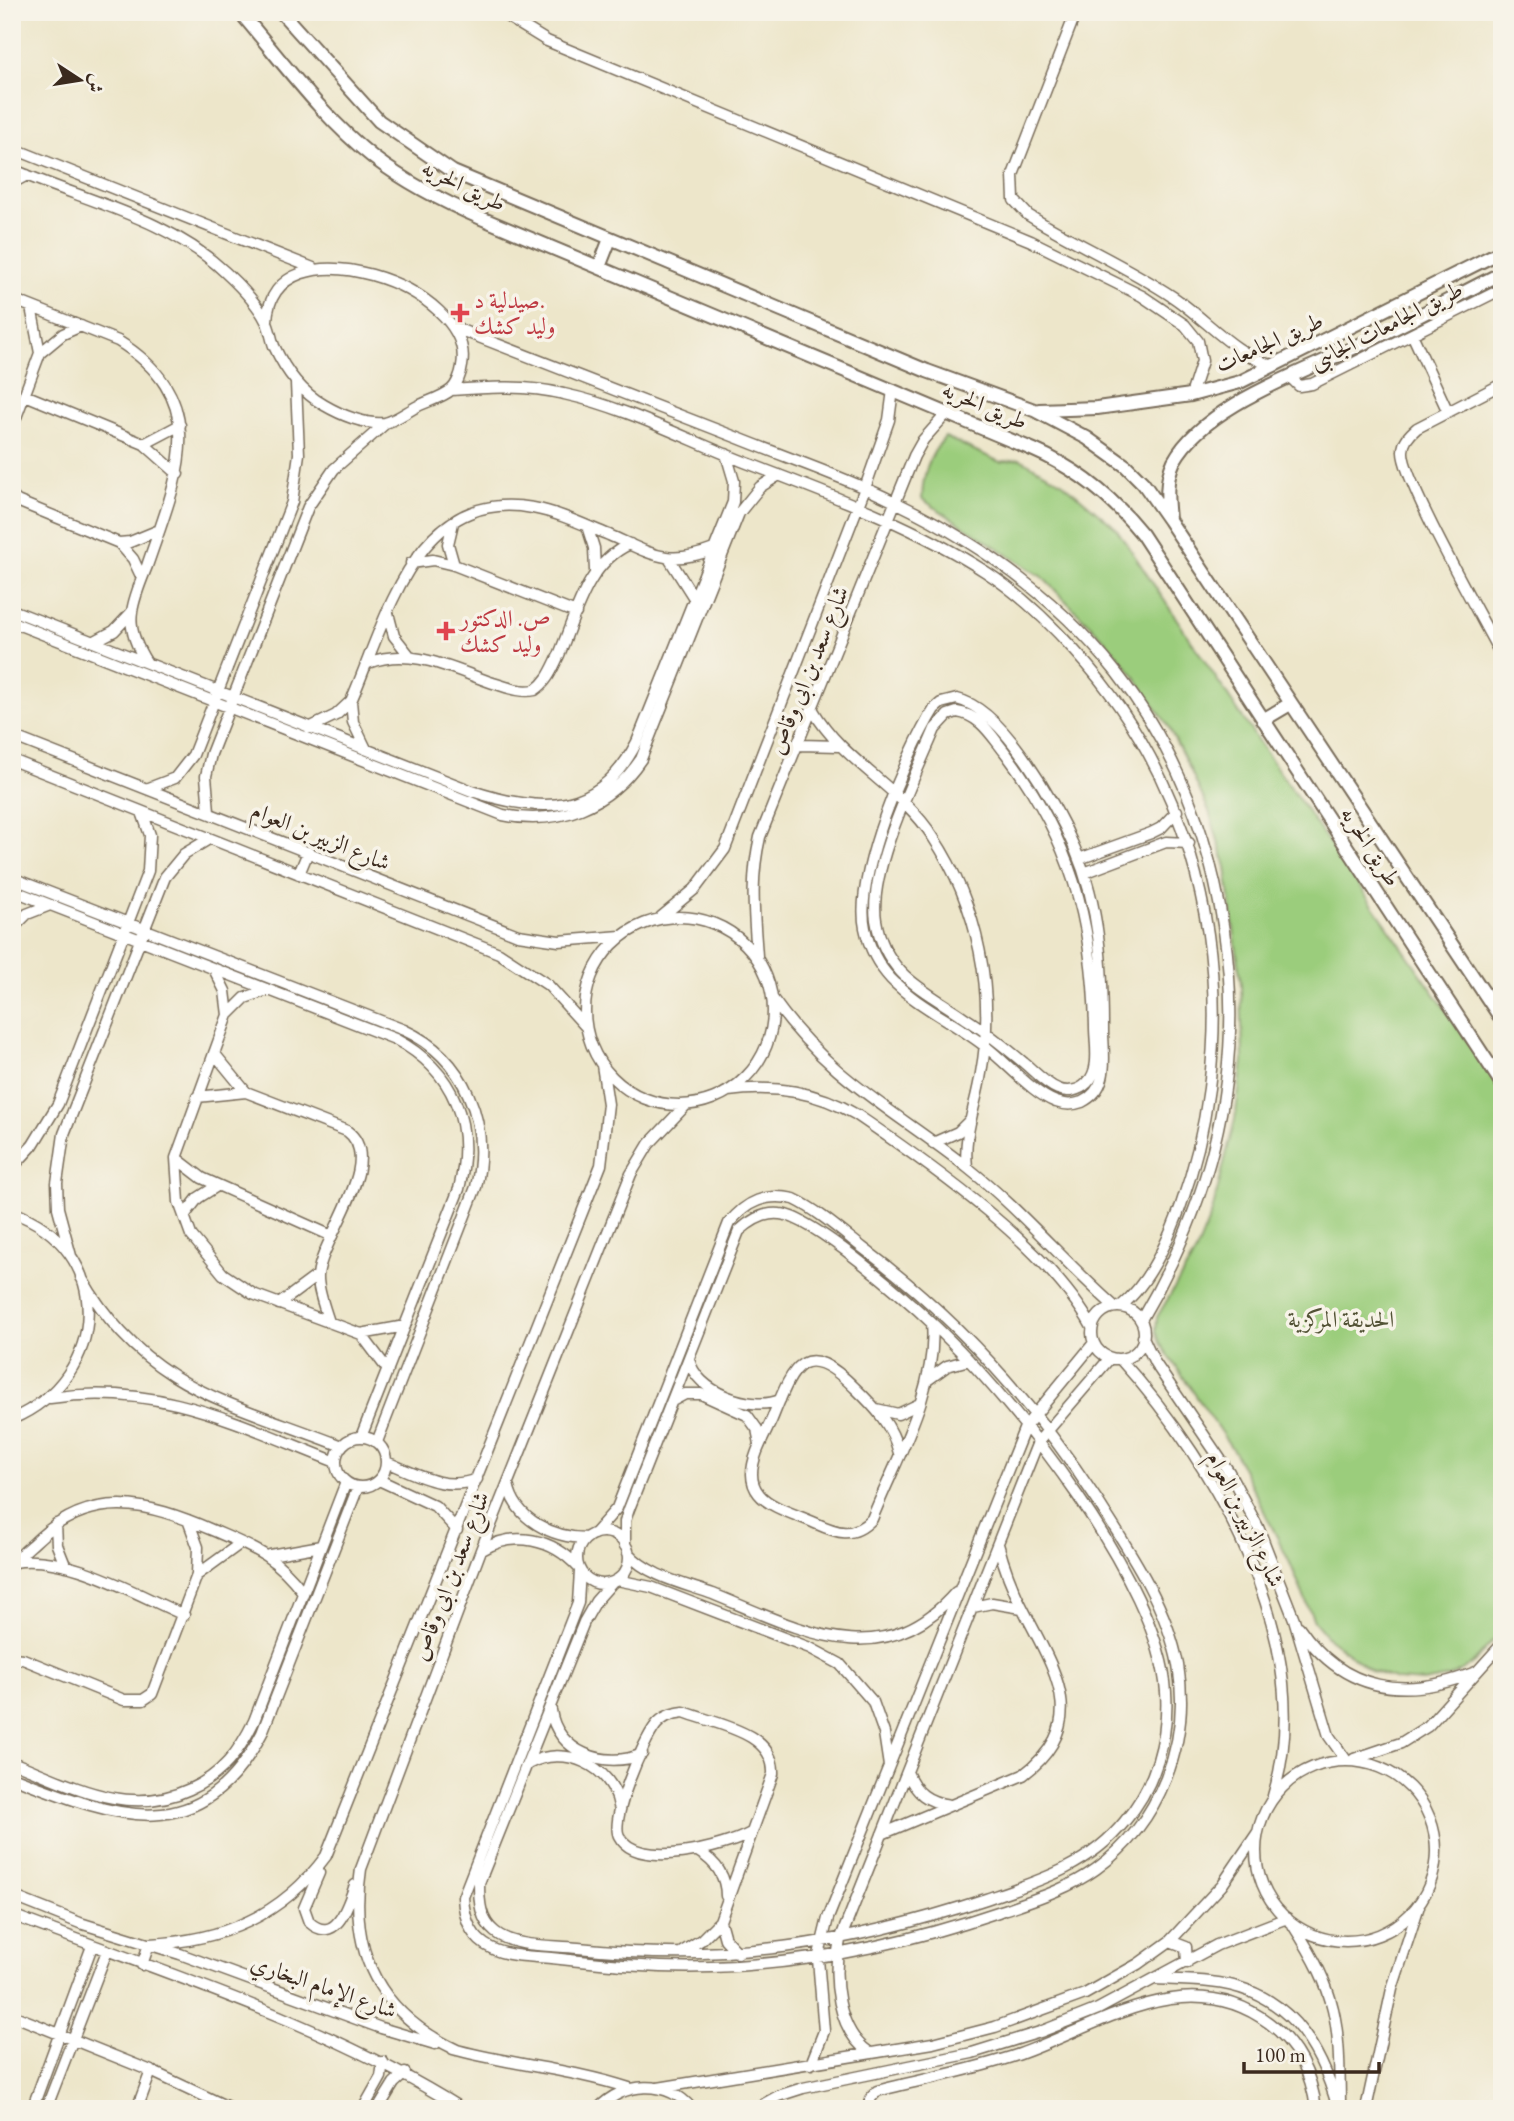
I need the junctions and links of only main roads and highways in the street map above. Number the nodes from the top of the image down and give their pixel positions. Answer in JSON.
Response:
{"nodes":[{"id":1,"x":240,"y":12,"type":"edge"},
{"id":2,"x":281,"y":12,"type":"edge"},
{"id":3,"x":610,"y":239,"type":"junction"},
{"id":4,"x":1502,"y":251,"type":"edge"},
{"id":5,"x":599,"y":267,"type":"junction"},
{"id":6,"x":1502,"y":273,"type":"edge"},
{"id":7,"x":1406,"y":321,"type":"junction"},
{"id":8,"x":1412,"y":334,"type":"road end"},
{"id":9,"x":1278,"y":363,"type":"junction"},
{"id":10,"x":1290,"y":377,"type":"junction"},
{"id":11,"x":1034,"y":410,"type":"junction"},
{"id":12,"x":1169,"y":520,"type":"junction"},
{"id":13,"x":1290,"y":704,"type":"junction"},
{"id":14,"x":1263,"y":720,"type":"junction"},
{"id":15,"x":1497,"y":1007,"type":"edge"},
{"id":16,"x":1502,"y":1020,"type":"edge"},
{"id":17,"x":1502,"y":1084,"type":"edge"}],
"edges":[{"from":1,"to":5,"type":"main road","name":"طريق الحريه"},
{"from":2,"to":3,"type":"main road","name":"طريق الحريه"},
{"from":3,"to":5,"type":"main road"},
{"from":3,"to":11,"type":"main road","name":"طريق الحريه"},
{"from":4,"to":9,"type":"main road","name":"طريق الجامعات"},
{"from":5,"to":14,"type":"main road","name":"طريق الحريه"},
{"from":6,"to":7,"type":"main road","name":"طريق الجامعات"},
{"from":7,"to":8,"type":"main road"},
{"from":7,"to":10,"type":"main road","name":"طريق الجامعات"},
{"from":9,"to":10,"type":"main road"},
{"from":9,"to":11,"type":"main road","name":"طريق الجامعات"},
{"from":10,"to":12,"type":"main road","name":"طريق الجامعات"},
{"from":11,"to":12,"type":"main road","name":"طريق الحريه"},
{"from":12,"to":13,"type":"main road","name":"طريق الحريه"},
{"from":13,"to":14,"type":"main road"},
{"from":13,"to":15,"type":"main road","name":"طريق الحريه"},
{"from":14,"to":17,"type":"main road","name":"طريق الحريه"},
{"from":15,"to":16,"type":"main road","name":"طريق الحريه"}]}
